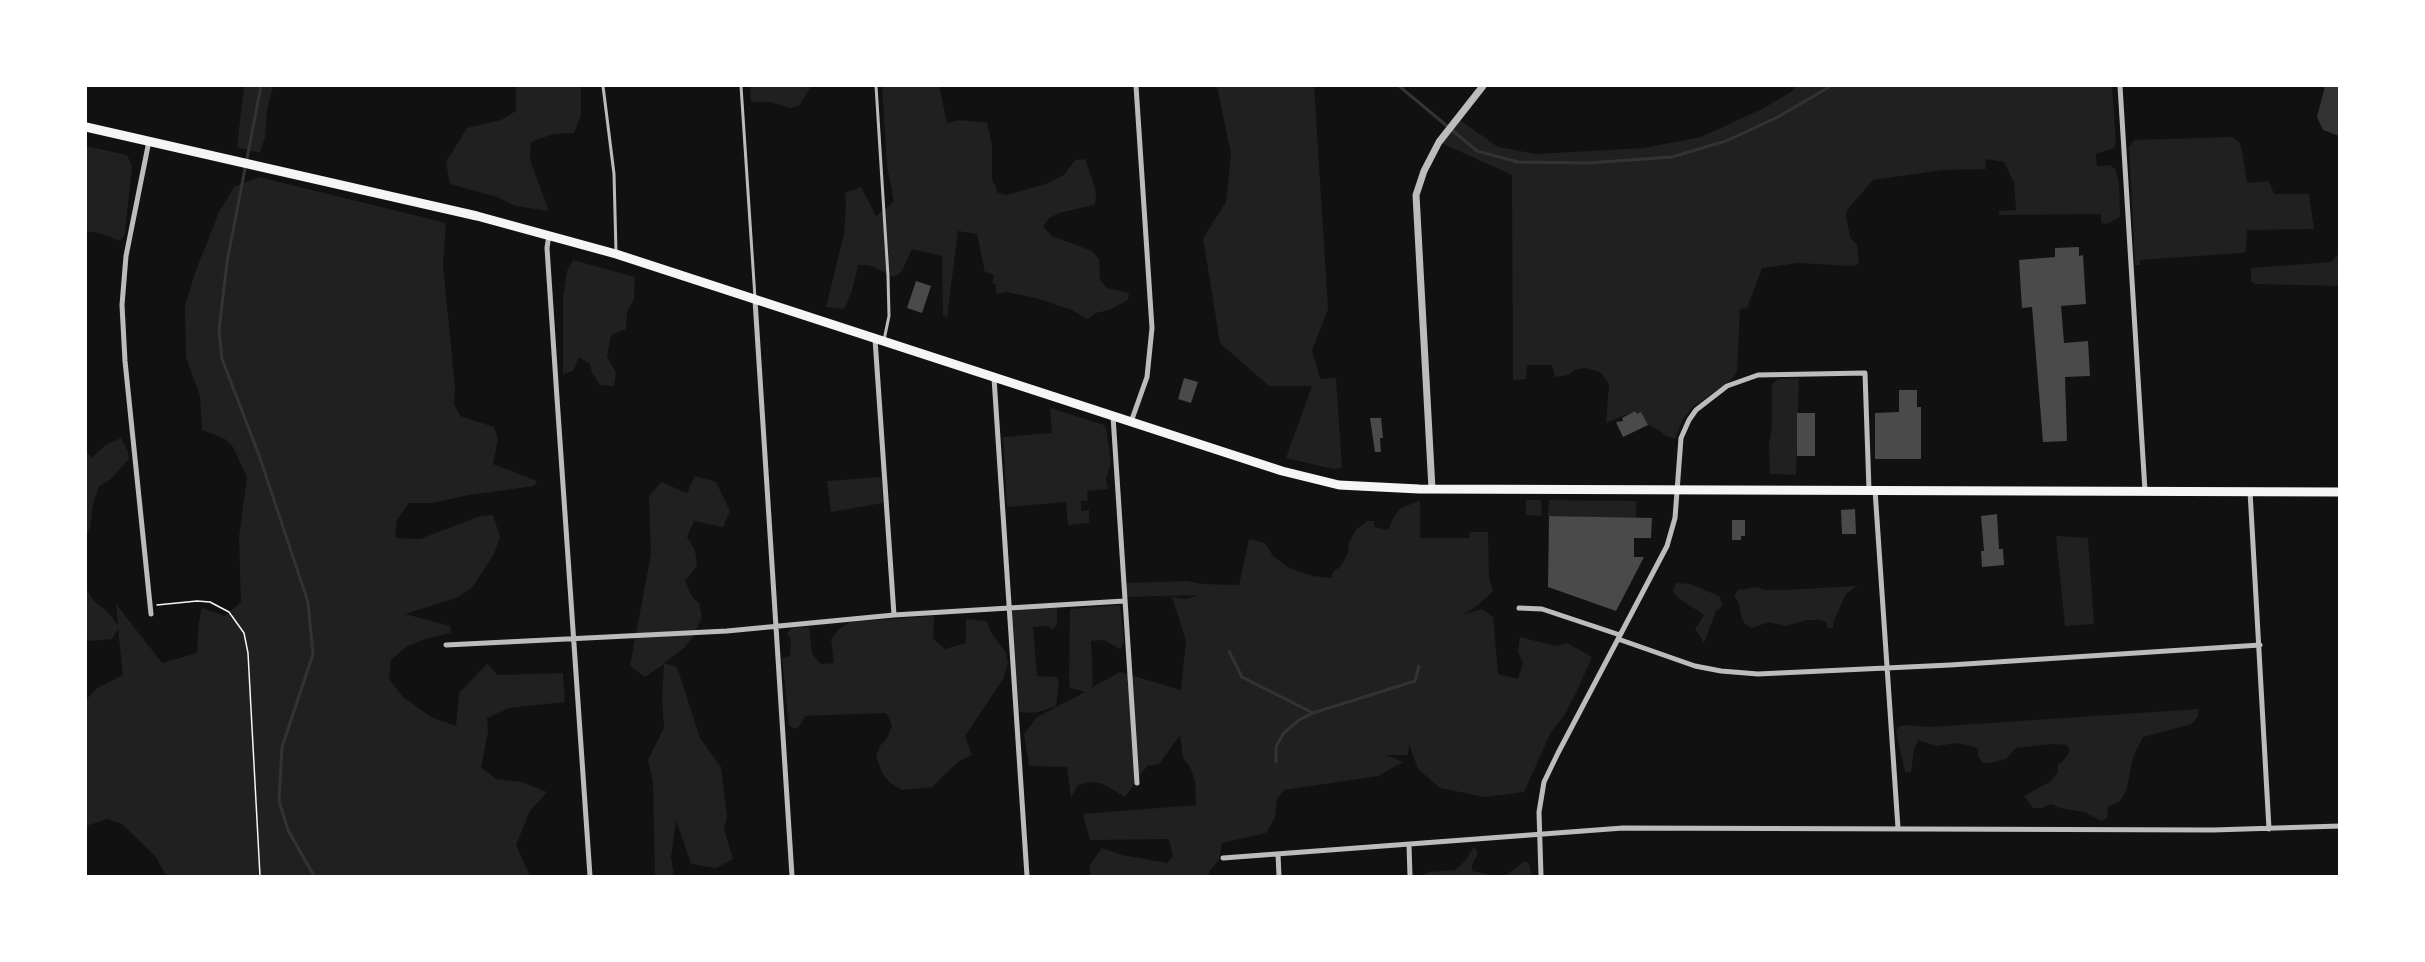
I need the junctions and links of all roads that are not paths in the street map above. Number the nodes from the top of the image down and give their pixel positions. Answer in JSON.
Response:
{"nodes":[{"id":1,"x":603,"y":86,"type":"edge"},
{"id":2,"x":741,"y":86,"type":"edge"},
{"id":3,"x":876,"y":86,"type":"edge"},
{"id":4,"x":1136,"y":86,"type":"edge"},
{"id":5,"x":1483,"y":86,"type":"edge"},
{"id":6,"x":2120,"y":86,"type":"edge"},
{"id":7,"x":86,"y":127,"type":"edge"},
{"id":8,"x":149,"y":141,"type":"junction"},
{"id":9,"x":549,"y":235,"type":"junction"},
{"id":10,"x":616,"y":254,"type":"junction"},
{"id":11,"x":755,"y":300,"type":"junction"},
{"id":12,"x":879,"y":341,"type":"junction"},
{"id":13,"x":994,"y":378,"type":"junction"},
{"id":14,"x":1113,"y":416,"type":"junction"},
{"id":15,"x":1131,"y":422,"type":"junction"},
{"id":16,"x":1432,"y":489,"type":"junction"},
{"id":17,"x":1678,"y":490,"type":"junction"},
{"id":18,"x":1872,"y":490,"type":"junction"},
{"id":19,"x":2145,"y":491,"type":"junction"},
{"id":20,"x":2250,"y":491,"type":"junction"},
{"id":21,"x":2340,"y":492,"type":"edge"},
{"id":22,"x":1124,"y":601,"type":"junction"},
{"id":23,"x":1519,"y":608,"type":"dead end"},
{"id":24,"x":1009,"y":609,"type":"junction"},
{"id":25,"x":151,"y":614,"type":"dead end"},
{"id":26,"x":894,"y":615,"type":"junction"},
{"id":27,"x":776,"y":626,"type":"junction"},
{"id":28,"x":1619,"y":637,"type":"junction"},
{"id":29,"x":574,"y":639,"type":"junction"},
{"id":30,"x":446,"y":645,"type":"dead end"},
{"id":31,"x":2260,"y":645,"type":"junction"},
{"id":32,"x":1887,"y":668,"type":"junction"},
{"id":33,"x":1137,"y":783,"type":"dead end"},
{"id":34,"x":2340,"y":826,"type":"edge"},
{"id":35,"x":1898,"y":828,"type":"junction"},
{"id":36,"x":2269,"y":829,"type":"junction"},
{"id":37,"x":1539,"y":835,"type":"junction"},
{"id":38,"x":1409,"y":845,"type":"junction"},
{"id":39,"x":1278,"y":854,"type":"junction"},
{"id":40,"x":1223,"y":858,"type":"dead end"},
{"id":41,"x":590,"y":876,"type":"edge"},
{"id":42,"x":792,"y":876,"type":"edge"},
{"id":43,"x":1027,"y":876,"type":"edge"},
{"id":44,"x":1279,"y":876,"type":"edge"},
{"id":45,"x":1410,"y":876,"type":"edge"},
{"id":46,"x":1541,"y":876,"type":"edge"}],
"edges":[{"from":1,"to":10,"type":"lane"},
{"from":2,"to":11,"type":"lane"},
{"from":3,"to":12,"type":"lane"},
{"from":4,"to":15,"type":"street"},
{"from":5,"to":16,"type":"street"},
{"from":6,"to":19,"type":"street"},
{"from":7,"to":8,"type":"main road"},
{"from":8,"to":9,"type":"main road"},
{"from":8,"to":25,"type":"street"},
{"from":9,"to":10,"type":"main road"},
{"from":9,"to":29,"type":"street"},
{"from":10,"to":11,"type":"main road"},
{"from":11,"to":12,"type":"main road"},
{"from":11,"to":27,"type":"street"},
{"from":12,"to":13,"type":"main road"},
{"from":12,"to":26,"type":"street"},
{"from":13,"to":14,"type":"main road"},
{"from":13,"to":24,"type":"street"},
{"from":14,"to":15,"type":"main road"},
{"from":14,"to":22,"type":"street"},
{"from":15,"to":16,"type":"main road"},
{"from":16,"to":17,"type":"main road"},
{"from":17,"to":18,"type":"main road"},
{"from":17,"to":18,"type":"street"},
{"from":17,"to":28,"type":"street"},
{"from":18,"to":19,"type":"main road"},
{"from":18,"to":32,"type":"street"},
{"from":19,"to":20,"type":"main road"},
{"from":20,"to":21,"type":"main road"},
{"from":20,"to":31,"type":"street"},
{"from":22,"to":24,"type":"street"},
{"from":22,"to":33,"type":"street"},
{"from":23,"to":28,"type":"street"},
{"from":24,"to":26,"type":"street"},
{"from":24,"to":43,"type":"street"},
{"from":26,"to":27,"type":"street"},
{"from":27,"to":29,"type":"street"},
{"from":27,"to":42,"type":"street"},
{"from":28,"to":32,"type":"street"},
{"from":28,"to":37,"type":"street"},
{"from":29,"to":30,"type":"street"},
{"from":29,"to":41,"type":"street"},
{"from":31,"to":32,"type":"street"},
{"from":31,"to":36,"type":"street"},
{"from":32,"to":35,"type":"street"},
{"from":34,"to":36,"type":"street"},
{"from":35,"to":36,"type":"street"},
{"from":35,"to":37,"type":"street"},
{"from":37,"to":38,"type":"street"},
{"from":37,"to":46,"type":"street"},
{"from":38,"to":39,"type":"street"},
{"from":38,"to":45,"type":"street"},
{"from":39,"to":40,"type":"street"},
{"from":39,"to":44,"type":"street"}]}
